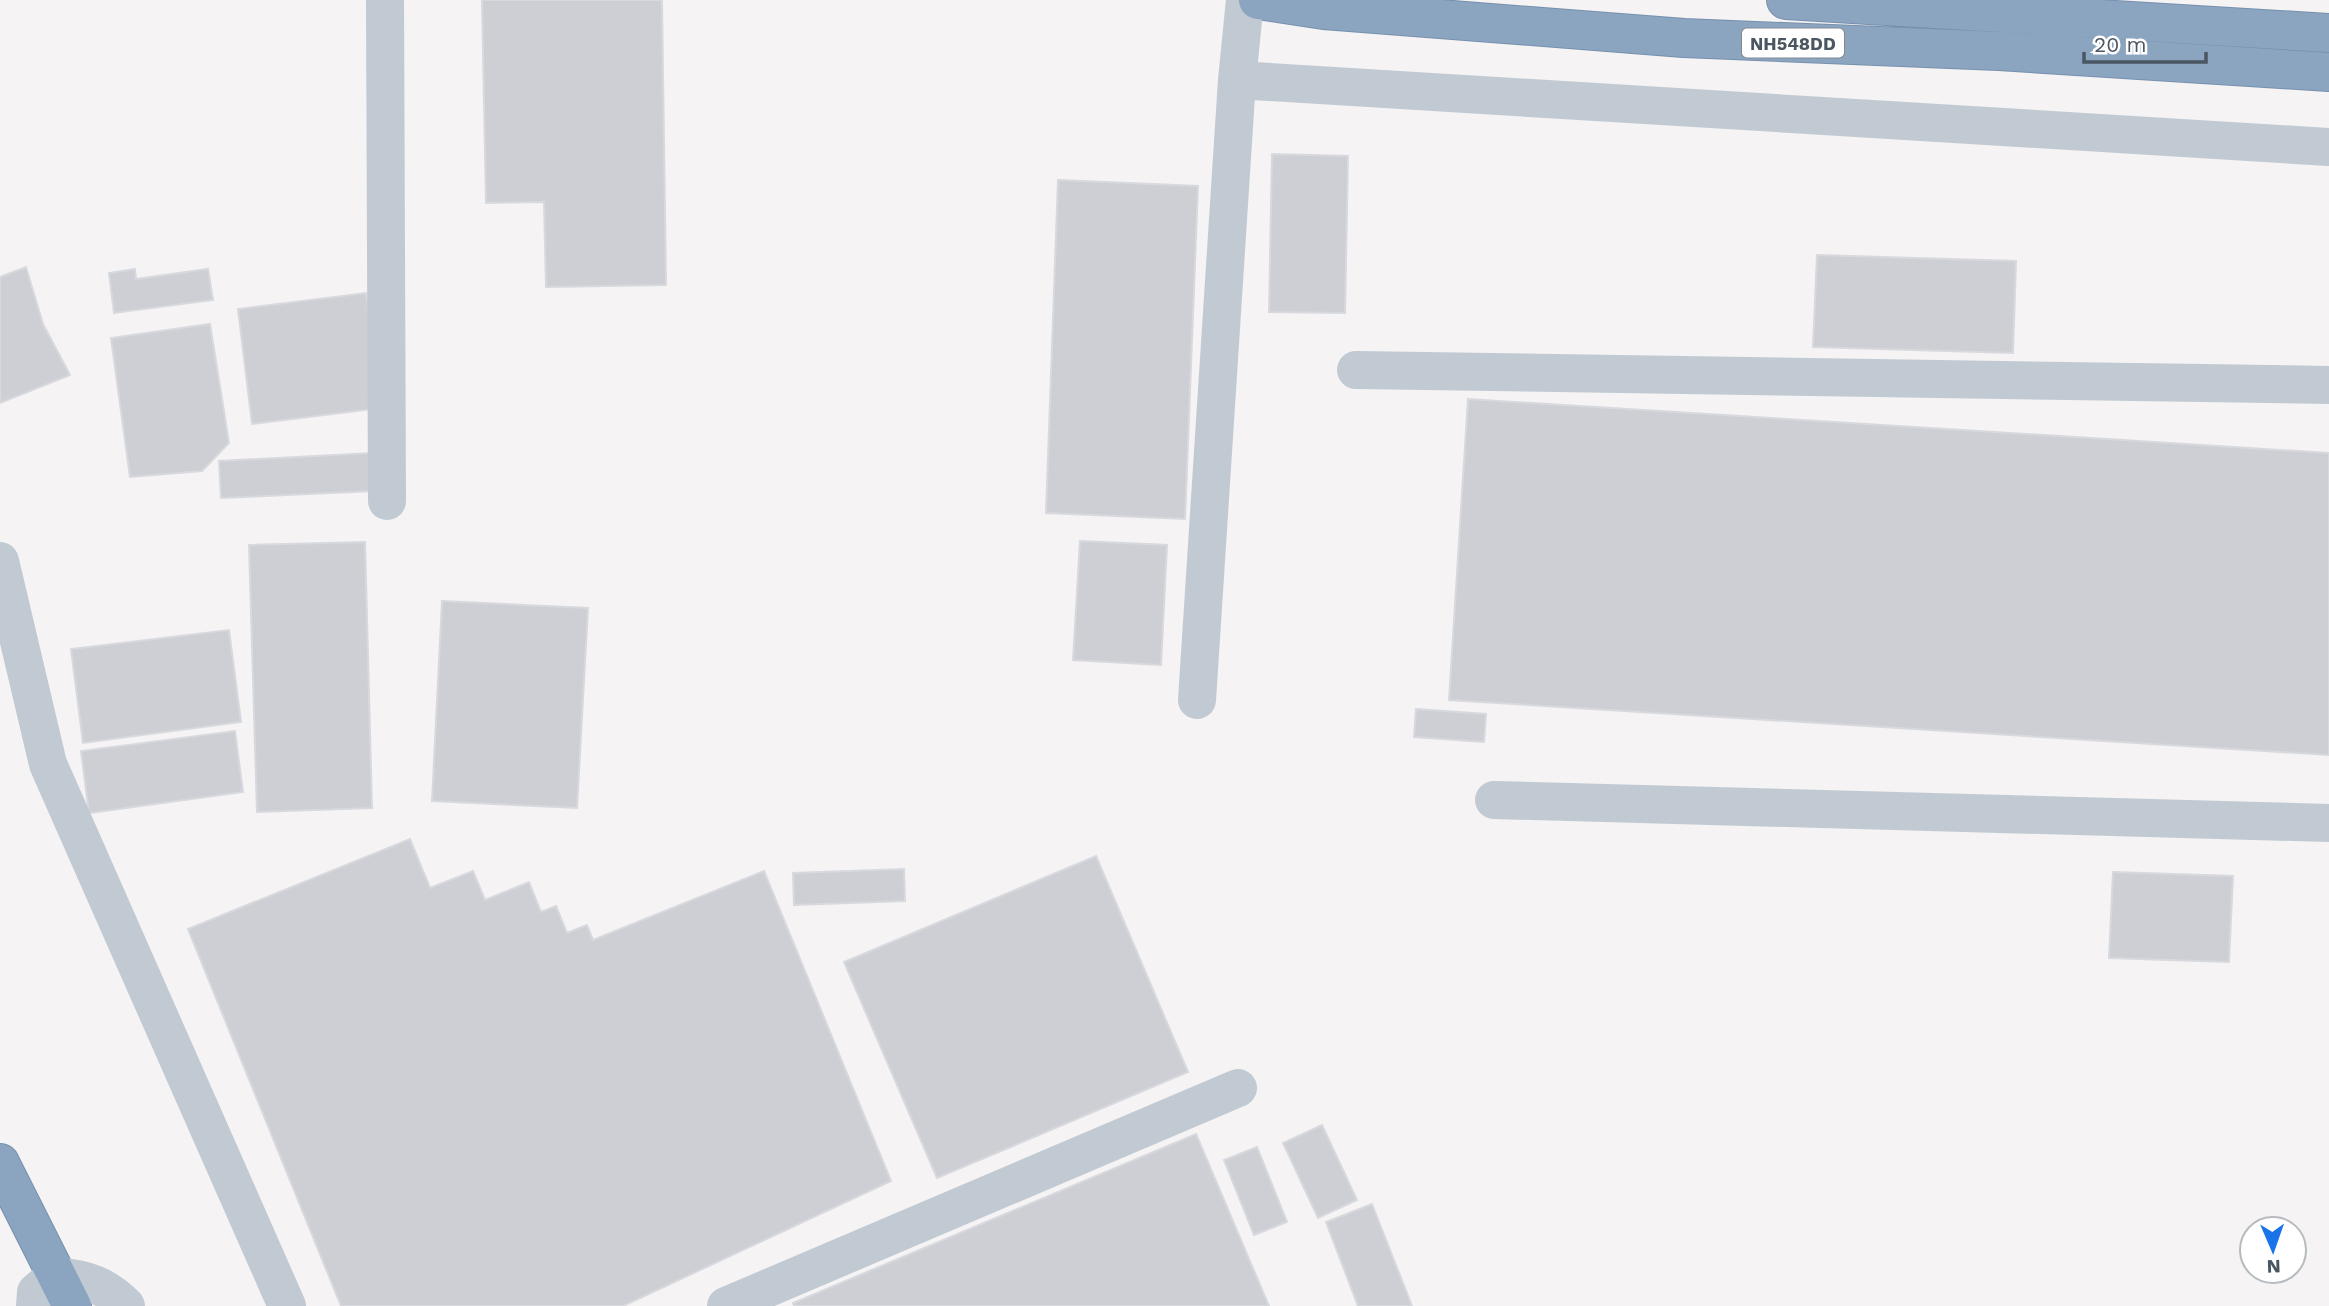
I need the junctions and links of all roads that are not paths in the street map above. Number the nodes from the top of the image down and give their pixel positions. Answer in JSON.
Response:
{"nodes":[{"id":1,"x":385,"y":0,"type":"edge"},
{"id":2,"x":1245,"y":0,"type":"edge"},
{"id":3,"x":1258,"y":0,"type":"edge"},
{"id":4,"x":1786,"y":0,"type":"edge"},
{"id":5,"x":1796,"y":0,"type":"edge"},
{"id":6,"x":1318,"y":4,"type":"edge"},
{"id":7,"x":1996,"y":6,"type":"edge"},
{"id":8,"x":2329,"y":33,"type":"edge"},
{"id":9,"x":2329,"y":72,"type":"edge"},
{"id":10,"x":1237,"y":80,"type":"junction"},
{"id":11,"x":2329,"y":147,"type":"edge"},
{"id":12,"x":1356,"y":370,"type":"dead end"},
{"id":13,"x":2329,"y":385,"type":"edge"},
{"id":14,"x":387,"y":501,"type":"dead end"},
{"id":15,"x":0,"y":561,"type":"edge"},
{"id":16,"x":1197,"y":700,"type":"dead end"},
{"id":17,"x":1494,"y":800,"type":"dead end"},
{"id":18,"x":2329,"y":824,"type":"edge"},
{"id":19,"x":1238,"y":1088,"type":"dead end"},
{"id":20,"x":0,"y":1163,"type":"edge"},
{"id":21,"x":54,"y":1296,"type":"edge"},
{"id":22,"x":126,"y":1306,"type":"edge"},
{"id":23,"x":287,"y":1306,"type":"edge"},
{"id":24,"x":726,"y":1306,"type":"edge"}],
"edges":[{"from":1,"to":14,"type":"street"},
{"from":2,"to":10,"type":"street"},
{"from":3,"to":6,"type":"highway","number":"NH548DD"},
{"from":4,"to":5,"type":"highway","number":"NH548DD"},
{"from":5,"to":7,"type":"highway","number":"NH548DD"},
{"from":6,"to":9,"type":"highway","number":"NH548DD"},
{"from":7,"to":8,"type":"highway","number":"NH548DD"},
{"from":10,"to":11,"type":"street"},
{"from":10,"to":16,"type":"street"},
{"from":12,"to":13,"type":"street"},
{"from":15,"to":23,"type":"street"},
{"from":17,"to":18,"type":"street"},
{"from":19,"to":24,"type":"street"},
{"from":20,"to":21,"type":"highway"},
{"from":21,"to":22,"type":"street"}]}
